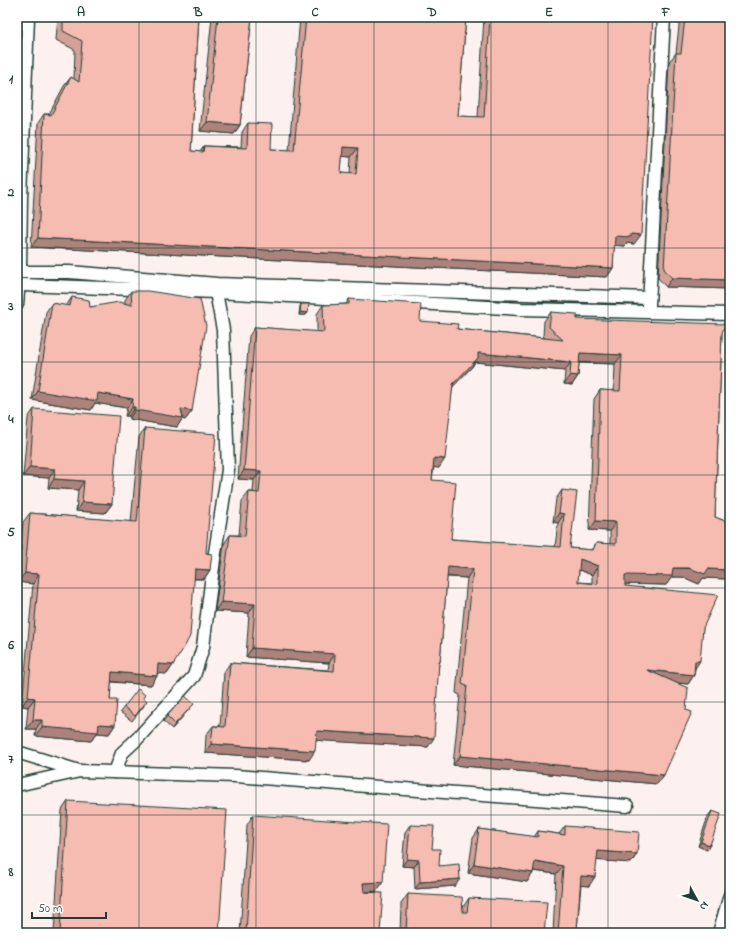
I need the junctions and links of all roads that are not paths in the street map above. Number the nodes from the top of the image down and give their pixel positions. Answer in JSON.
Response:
{"nodes":[{"id":1,"x":28,"y":17,"type":"edge"},
{"id":2,"x":664,"y":17,"type":"edge"},
{"id":3,"x":20,"y":268,"type":"edge"},
{"id":4,"x":216,"y":288,"type":"junction"},
{"id":5,"x":19,"y":290,"type":"edge"},
{"id":6,"x":649,"y":298,"type":"junction"},
{"id":7,"x":17,"y":304,"type":"edge"},
{"id":8,"x":650,"y":313,"type":"junction"},
{"id":9,"x":730,"y":314,"type":"edge"},
{"id":10,"x":17,"y":752,"type":"edge"},
{"id":11,"x":80,"y":771,"type":"junction"},
{"id":12,"x":116,"y":772,"type":"junction"},
{"id":13,"x":17,"y":785,"type":"edge"},
{"id":14,"x":627,"y":806,"type":"dead end"},
{"id":15,"x":730,"y":895,"type":"edge"},
{"id":16,"x":719,"y":933,"type":"edge"}],
"edges":[{"from":1,"to":3,"type":"street"},
{"from":2,"to":6,"type":"street"},
{"from":3,"to":4,"type":"street"},
{"from":3,"to":5,"type":"street"},
{"from":4,"to":5,"type":"street"},
{"from":4,"to":6,"type":"street"},
{"from":4,"to":8,"type":"street"},
{"from":4,"to":12,"type":"street"},
{"from":5,"to":7,"type":"street"},
{"from":6,"to":8,"type":"street"},
{"from":8,"to":9,"type":"street"},
{"from":10,"to":11,"type":"street"},
{"from":11,"to":12,"type":"street"},
{"from":11,"to":13,"type":"street"},
{"from":12,"to":14,"type":"street"},
{"from":15,"to":16,"type":"street"}]}
